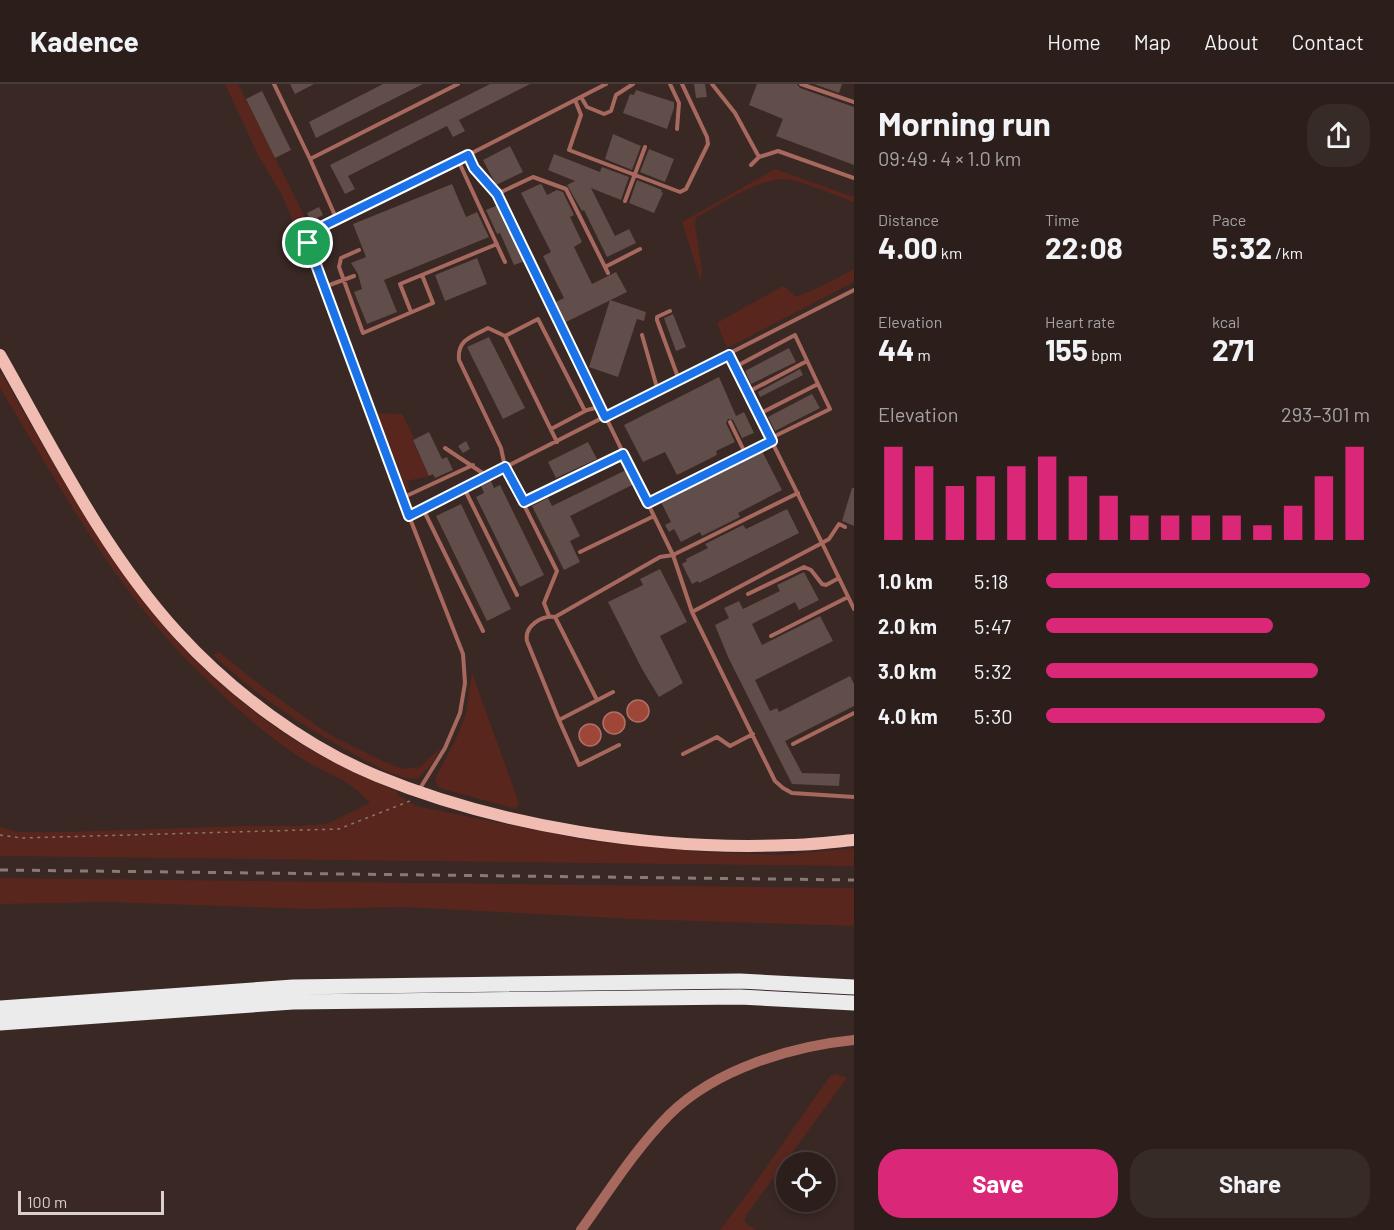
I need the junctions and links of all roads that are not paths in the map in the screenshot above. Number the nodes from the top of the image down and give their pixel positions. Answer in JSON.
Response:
{"nodes":[{"id":1,"x":274,"y":84,"type":"edge"},
{"id":2,"x":458,"y":84,"type":"edge"},
{"id":3,"x":606,"y":84,"type":"edge"},
{"id":4,"x":633,"y":84,"type":"edge"},
{"id":5,"x":670,"y":84,"type":"edge"},
{"id":6,"x":682,"y":84,"type":"edge"},
{"id":7,"x":712,"y":84,"type":"edge"},
{"id":8,"x":801,"y":84,"type":"edge"},
{"id":9,"x":582,"y":97,"type":"junction"},
{"id":10,"x":575,"y":100,"type":"junction"},
{"id":11,"x":854,"y":102,"type":"edge"},
{"id":12,"x":677,"y":129,"type":"dead end"},
{"id":13,"x":645,"y":147,"type":"dead end"},
{"id":14,"x":468,"y":155,"type":"junction"},
{"id":15,"x":759,"y":157,"type":"junction"},
{"id":16,"x":310,"y":159,"type":"junction"},
{"id":17,"x":458,"y":160,"type":"junction"},
{"id":18,"x":751,"y":165,"type":"dead end"},
{"id":19,"x":635,"y":175,"type":"junction"},
{"id":20,"x":854,"y":178,"type":"edge"},
{"id":21,"x":497,"y":194,"type":"junction"},
{"id":22,"x":625,"y":201,"type":"dead end"},
{"id":23,"x":337,"y":220,"type":"junction"},
{"id":24,"x":497,"y":244,"type":"junction"},
{"id":25,"x":640,"y":249,"type":"dead end"},
{"id":26,"x":359,"y":250,"type":"dead end"},
{"id":27,"x":505,"y":262,"type":"dead end"},
{"id":28,"x":605,"y":267,"type":"junction"},
{"id":29,"x":608,"y":273,"type":"dead end"},
{"id":30,"x":422,"y":275,"type":"junction"},
{"id":31,"x":354,"y":276,"type":"dead end"},
{"id":32,"x":342,"y":280,"type":"junction"},
{"id":33,"x":324,"y":287,"type":"junction"},
{"id":34,"x":854,"y":290,"type":"edge"},
{"id":35,"x":670,"y":311,"type":"dead end"},
{"id":36,"x":411,"y":312,"type":"junction"},
{"id":37,"x":642,"y":335,"type":"dead end"},
{"id":38,"x":505,"y":336,"type":"junction"},
{"id":39,"x":0,"y":355,"type":"edge"},
{"id":40,"x":729,"y":355,"type":"junction"},
{"id":41,"x":807,"y":361,"type":"junction"},
{"id":42,"x":735,"y":367,"type":"junction"},
{"id":43,"x":680,"y":380,"type":"junction"},
{"id":44,"x":818,"y":384,"type":"junction"},
{"id":45,"x":658,"y":391,"type":"junction"},
{"id":46,"x":748,"y":392,"type":"junction"},
{"id":47,"x":600,"y":407,"type":"junction"},
{"id":48,"x":585,"y":411,"type":"junction"},
{"id":49,"x":759,"y":414,"type":"junction"},
{"id":50,"x":605,"y":417,"type":"junction"},
{"id":51,"x":730,"y":422,"type":"dead end"},
{"id":52,"x":550,"y":429,"type":"junction"},
{"id":53,"x":772,"y":440,"type":"junction"},
{"id":54,"x":557,"y":442,"type":"junction"},
{"id":55,"x":445,"y":448,"type":"dead end"},
{"id":56,"x":623,"y":454,"type":"junction"},
{"id":57,"x":746,"y":455,"type":"junction"},
{"id":58,"x":473,"y":465,"type":"junction"},
{"id":59,"x":505,"y":467,"type":"junction"},
{"id":60,"x":487,"y":476,"type":"junction"},
{"id":61,"x":464,"y":488,"type":"junction"},
{"id":62,"x":798,"y":493,"type":"junction"},
{"id":63,"x":402,"y":498,"type":"junction"},
{"id":64,"x":524,"y":502,"type":"junction"},
{"id":65,"x":648,"y":503,"type":"junction"},
{"id":66,"x":423,"y":509,"type":"junction"},
{"id":67,"x":409,"y":516,"type":"junction"},
{"id":68,"x":654,"y":516,"type":"junction"},
{"id":69,"x":845,"y":526,"type":"dead end"},
{"id":70,"x":822,"y":543,"type":"junction"},
{"id":71,"x":580,"y":552,"type":"dead end"},
{"id":72,"x":673,"y":555,"type":"junction"},
{"id":73,"x":839,"y":578,"type":"junction"},
{"id":74,"x":748,"y":594,"type":"dead end"},
{"id":75,"x":517,"y":595,"type":"dead end"},
{"id":76,"x":848,"y":597,"type":"junction"},
{"id":77,"x":854,"y":609,"type":"edge"},
{"id":78,"x":692,"y":612,"type":"junction"},
{"id":79,"x":549,"y":616,"type":"junction"},
{"id":80,"x":555,"y":617,"type":"junction"},
{"id":81,"x":483,"y":630,"type":"dead end"},
{"id":82,"x":771,"y":636,"type":"dead end"},
{"id":83,"x":613,"y":692,"type":"dead end"},
{"id":84,"x":597,"y":700,"type":"junction"},
{"id":85,"x":854,"y":713,"type":"edge"},
{"id":86,"x":559,"y":720,"type":"junction"},
{"id":87,"x":753,"y":734,"type":"junction"},
{"id":88,"x":793,"y":744,"type":"dead end"},
{"id":89,"x":619,"y":745,"type":"dead end"},
{"id":90,"x":683,"y":754,"type":"dead end"},
{"id":91,"x":418,"y":791,"type":"junction"},
{"id":92,"x":854,"y":797,"type":"edge"},
{"id":93,"x":854,"y":840,"type":"edge"},
{"id":94,"x":854,"y":987,"type":"edge"},
{"id":95,"x":854,"y":1003,"type":"edge"},
{"id":96,"x":0,"y":1008,"type":"edge"},
{"id":97,"x":0,"y":1023,"type":"edge"},
{"id":98,"x":854,"y":1040,"type":"edge"},
{"id":99,"x":581,"y":1230,"type":"edge"}],
"edges":[{"from":1,"to":16,"type":"lane"},
{"from":2,"to":16,"type":"lane"},
{"from":3,"to":9,"type":"lane"},
{"from":4,"to":9,"type":"lane"},
{"from":5,"to":12,"type":"lane"},
{"from":6,"to":19,"type":"lane"},
{"from":7,"to":15,"type":"lane"},
{"from":8,"to":11,"type":"lane"},
{"from":9,"to":10,"type":"lane"},
{"from":10,"to":14,"type":"lane"},
{"from":10,"to":19,"type":"lane"},
{"from":13,"to":19,"type":"lane"},
{"from":14,"to":17,"type":"lane"},
{"from":14,"to":21,"type":"lane"},
{"from":15,"to":18,"type":"lane"},
{"from":15,"to":20,"type":"lane"},
{"from":16,"to":23,"type":"lane"},
{"from":17,"to":23,"type":"lane"},
{"from":17,"to":24,"type":"lane"},
{"from":19,"to":22,"type":"lane"},
{"from":21,"to":28,"type":"lane"},
{"from":21,"to":47,"type":"lane"},
{"from":23,"to":33,"type":"lane"},
{"from":24,"to":27,"type":"lane"},
{"from":24,"to":30,"type":"lane"},
{"from":25,"to":28,"type":"lane"},
{"from":26,"to":32,"type":"lane"},
{"from":28,"to":29,"type":"lane"},
{"from":30,"to":36,"type":"lane"},
{"from":30,"to":36,"type":"lane"},
{"from":31,"to":32,"type":"lane"},
{"from":32,"to":33,"type":"lane"},
{"from":32,"to":36,"type":"lane"},
{"from":33,"to":63,"type":"lane"},
{"from":34,"to":40,"type":"lane"},
{"from":35,"to":43,"type":"lane"},
{"from":37,"to":45,"type":"lane"},
{"from":38,"to":48,"type":"lane"},
{"from":38,"to":52,"type":"lane"},
{"from":38,"to":59,"type":"lane"},
{"from":39,"to":91,"type":"main road"},
{"from":40,"to":42,"type":"lane"},
{"from":40,"to":43,"type":"lane"},
{"from":41,"to":42,"type":"lane"},
{"from":41,"to":44,"type":"lane"},
{"from":41,"to":46,"type":"lane"},
{"from":42,"to":46,"type":"lane"},
{"from":43,"to":45,"type":"lane"},
{"from":44,"to":49,"type":"lane"},
{"from":44,"to":53,"type":"lane"},
{"from":45,"to":50,"type":"lane"},
{"from":46,"to":49,"type":"lane"},
{"from":47,"to":48,"type":"lane"},
{"from":47,"to":50,"type":"lane"},
{"from":48,"to":52,"type":"lane"},
{"from":49,"to":53,"type":"lane"},
{"from":50,"to":54,"type":"lane"},
{"from":50,"to":56,"type":"lane"},
{"from":51,"to":57,"type":"lane"},
{"from":52,"to":54,"type":"lane"},
{"from":53,"to":57,"type":"lane"},
{"from":53,"to":62,"type":"lane"},
{"from":54,"to":59,"type":"lane"},
{"from":55,"to":58,"type":"lane"},
{"from":56,"to":64,"type":"lane"},
{"from":56,"to":65,"type":"lane"},
{"from":57,"to":65,"type":"lane"},
{"from":58,"to":60,"type":"lane"},
{"from":58,"to":63,"type":"lane"},
{"from":59,"to":60,"type":"lane"},
{"from":59,"to":64,"type":"lane"},
{"from":60,"to":61,"type":"lane"},
{"from":61,"to":66,"type":"lane"},
{"from":61,"to":75,"type":"lane"},
{"from":62,"to":70,"type":"lane"},
{"from":62,"to":72,"type":"lane"},
{"from":63,"to":67,"type":"lane"},
{"from":64,"to":79,"type":"lane"},
{"from":65,"to":68,"type":"lane"},
{"from":66,"to":67,"type":"lane"},
{"from":66,"to":81,"type":"lane"},
{"from":67,"to":91,"type":"lane"},
{"from":68,"to":71,"type":"lane"},
{"from":68,"to":72,"type":"lane"},
{"from":69,"to":70,"type":"lane"},
{"from":70,"to":73,"type":"lane"},
{"from":70,"to":78,"type":"lane"},
{"from":72,"to":78,"type":"lane"},
{"from":72,"to":80,"type":"lane"},
{"from":73,"to":74,"type":"lane"},
{"from":73,"to":76,"type":"lane"},
{"from":76,"to":77,"type":"lane"},
{"from":76,"to":82,"type":"lane"},
{"from":78,"to":87,"type":"lane"},
{"from":79,"to":80,"type":"lane"},
{"from":79,"to":86,"type":"lane"},
{"from":80,"to":84,"type":"lane"},
{"from":83,"to":84,"type":"lane"},
{"from":84,"to":86,"type":"lane"},
{"from":85,"to":88,"type":"lane"},
{"from":86,"to":89,"type":"lane"},
{"from":87,"to":90,"type":"lane"},
{"from":87,"to":92,"type":"lane"},
{"from":91,"to":93,"type":"main road"},
{"from":94,"to":96,"type":"highway"},
{"from":95,"to":97,"type":"highway"},
{"from":98,"to":99,"type":"street"}]}
